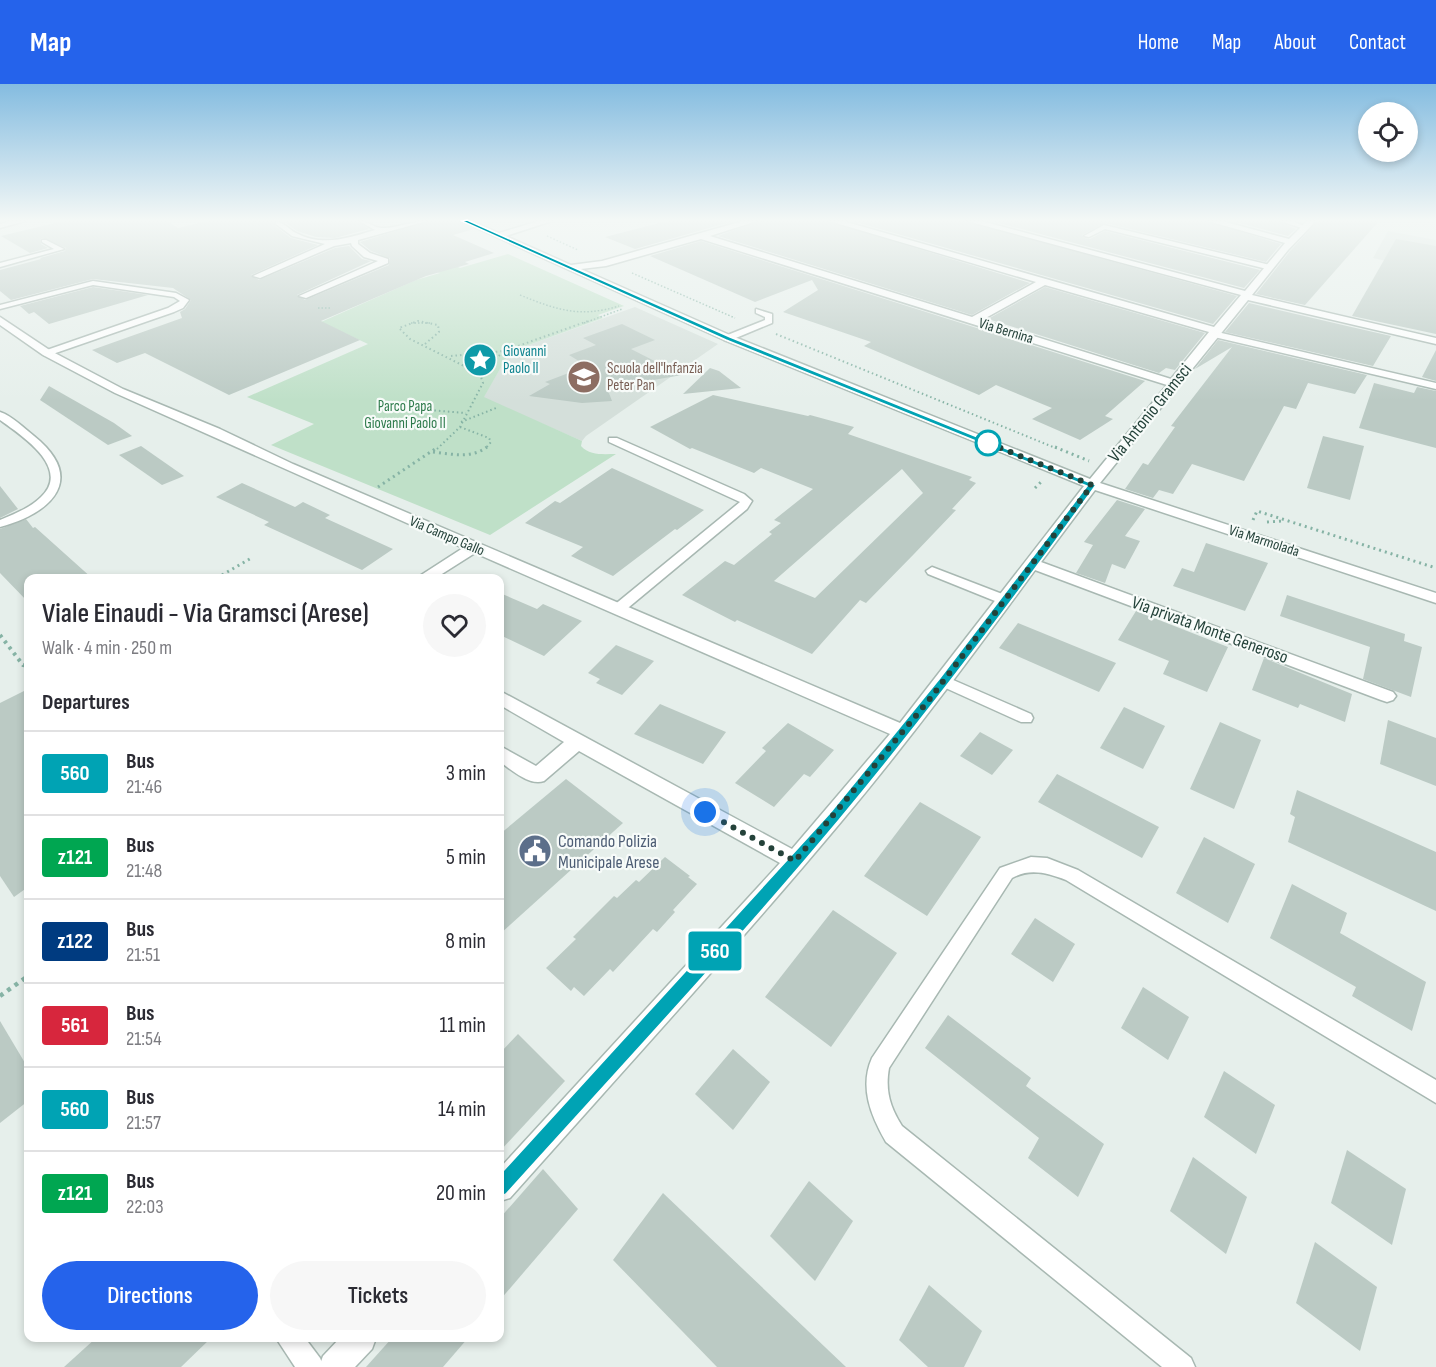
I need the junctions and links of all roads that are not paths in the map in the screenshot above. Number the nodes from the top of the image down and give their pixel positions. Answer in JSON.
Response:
{"nodes":[{"id":1,"x":338,"y":281,"type":"edge"},
{"id":2,"x":599,"y":281,"type":"edge"},
{"id":3,"x":845,"y":281,"type":"edge"},
{"id":4,"x":1039,"y":281,"type":"edge"},
{"id":5,"x":1194,"y":281,"type":"edge"},
{"id":6,"x":1257,"y":281,"type":"edge"},
{"id":7,"x":1043,"y":282,"type":"junction"},
{"id":8,"x":1246,"y":295,"type":"junction"},
{"id":9,"x":303,"y":296,"type":"dead end"},
{"id":10,"x":0,"y":307,"type":"edge"},
{"id":11,"x":759,"y":311,"type":"dead end"},
{"id":12,"x":0,"y":320,"type":"edge"},
{"id":13,"x":973,"y":321,"type":"junction"},
{"id":14,"x":1215,"y":332,"type":"junction"},
{"id":15,"x":730,"y":338,"type":"junction"},
{"id":16,"x":1436,"y":341,"type":"edge"},
{"id":17,"x":47,"y":353,"type":"junction"},
{"id":18,"x":1173,"y":383,"type":"junction"},
{"id":19,"x":1436,"y":386,"type":"edge"},
{"id":20,"x":0,"y":415,"type":"edge"},
{"id":21,"x":613,"y":440,"type":"dead end"},
{"id":22,"x":1092,"y":485,"type":"junction"},
{"id":23,"x":0,"y":524,"type":"edge"},
{"id":24,"x":473,"y":548,"type":"junction"},
{"id":25,"x":1032,"y":564,"type":"junction"},
{"id":26,"x":932,"y":571,"type":"dead end"},
{"id":27,"x":431,"y":574,"type":"edge"},
{"id":28,"x":1436,"y":598,"type":"edge"},
{"id":29,"x":1005,"y":600,"type":"junction"},
{"id":30,"x":618,"y":609,"type":"junction"},
{"id":31,"x":944,"y":681,"type":"junction"},
{"id":32,"x":1387,"y":696,"type":"dead end"},
{"id":33,"x":504,"y":699,"type":"edge"},
{"id":34,"x":1026,"y":718,"type":"dead end"},
{"id":35,"x":903,"y":732,"type":"junction"},
{"id":36,"x":577,"y":742,"type":"junction"},
{"id":37,"x":504,"y":755,"type":"edge"},
{"id":38,"x":795,"y":861,"type":"junction"},
{"id":39,"x":1436,"y":1092,"type":"edge"},
{"id":40,"x":504,"y":1184,"type":"edge"},
{"id":41,"x":292,"y":1342,"type":"edge"},
{"id":42,"x":357,"y":1342,"type":"edge"},
{"id":43,"x":311,"y":1367,"type":"edge"},
{"id":44,"x":334,"y":1367,"type":"edge"},
{"id":45,"x":1182,"y":1367,"type":"edge"}],
"edges":[{"from":1,"to":9,"type":"lane"},
{"from":2,"to":15,"type":"street","name":"Via Marmolada"},
{"from":3,"to":13,"type":"street","name":"Via Bernina"},
{"from":4,"to":7,"type":"street"},
{"from":5,"to":8,"type":"street"},
{"from":6,"to":8,"type":"street","name":"Via Antonio Gramsci"},
{"from":7,"to":13,"type":"street"},
{"from":7,"to":14,"type":"street"},
{"from":8,"to":14,"type":"street","name":"Via Antonio Gramsci"},
{"from":8,"to":16,"type":"street"},
{"from":10,"to":17,"type":"lane"},
{"from":11,"to":15,"type":"lane"},
{"from":12,"to":17,"type":"street","name":"Via Campo Gallo"},
{"from":13,"to":18,"type":"street","name":"Via Bernina"},
{"from":14,"to":18,"type":"street","name":"Via Antonio Gramsci"},
{"from":14,"to":19,"type":"lane"},
{"from":15,"to":22,"type":"street","name":"Via Marmolada"},
{"from":17,"to":24,"type":"street","name":"Via Campo Gallo"},
{"from":18,"to":22,"type":"street","name":"Via Antonio Gramsci"},
{"from":20,"to":23,"type":"lane"},
{"from":21,"to":30,"type":"lane"},
{"from":22,"to":25,"type":"street","name":"Via Antonio Gramsci"},
{"from":22,"to":28,"type":"street","name":"Via Marmolada"},
{"from":24,"to":27,"type":"street"},
{"from":24,"to":30,"type":"street","name":"Via Campo Gallo"},
{"from":25,"to":29,"type":"street","name":"Via Antonio Gramsci"},
{"from":25,"to":32,"type":"street","name":"Via privata Monte Generoso"},
{"from":26,"to":29,"type":"lane"},
{"from":29,"to":31,"type":"street","name":"Via Antonio Gramsci"},
{"from":30,"to":35,"type":"street","name":"Via Campo Gallo"},
{"from":31,"to":34,"type":"lane"},
{"from":31,"to":35,"type":"street","name":"Via Antonio Gramsci"},
{"from":33,"to":36,"type":"street"},
{"from":35,"to":38,"type":"street","name":"Via Antonio Gramsci"},
{"from":36,"to":37,"type":"street"},
{"from":36,"to":38,"type":"street"},
{"from":38,"to":40,"type":"street","name":"Via Antonio Gramsci"},
{"from":39,"to":45,"type":"lane"},
{"from":41,"to":43,"type":"lane"},
{"from":42,"to":44,"type":"street"}]}
